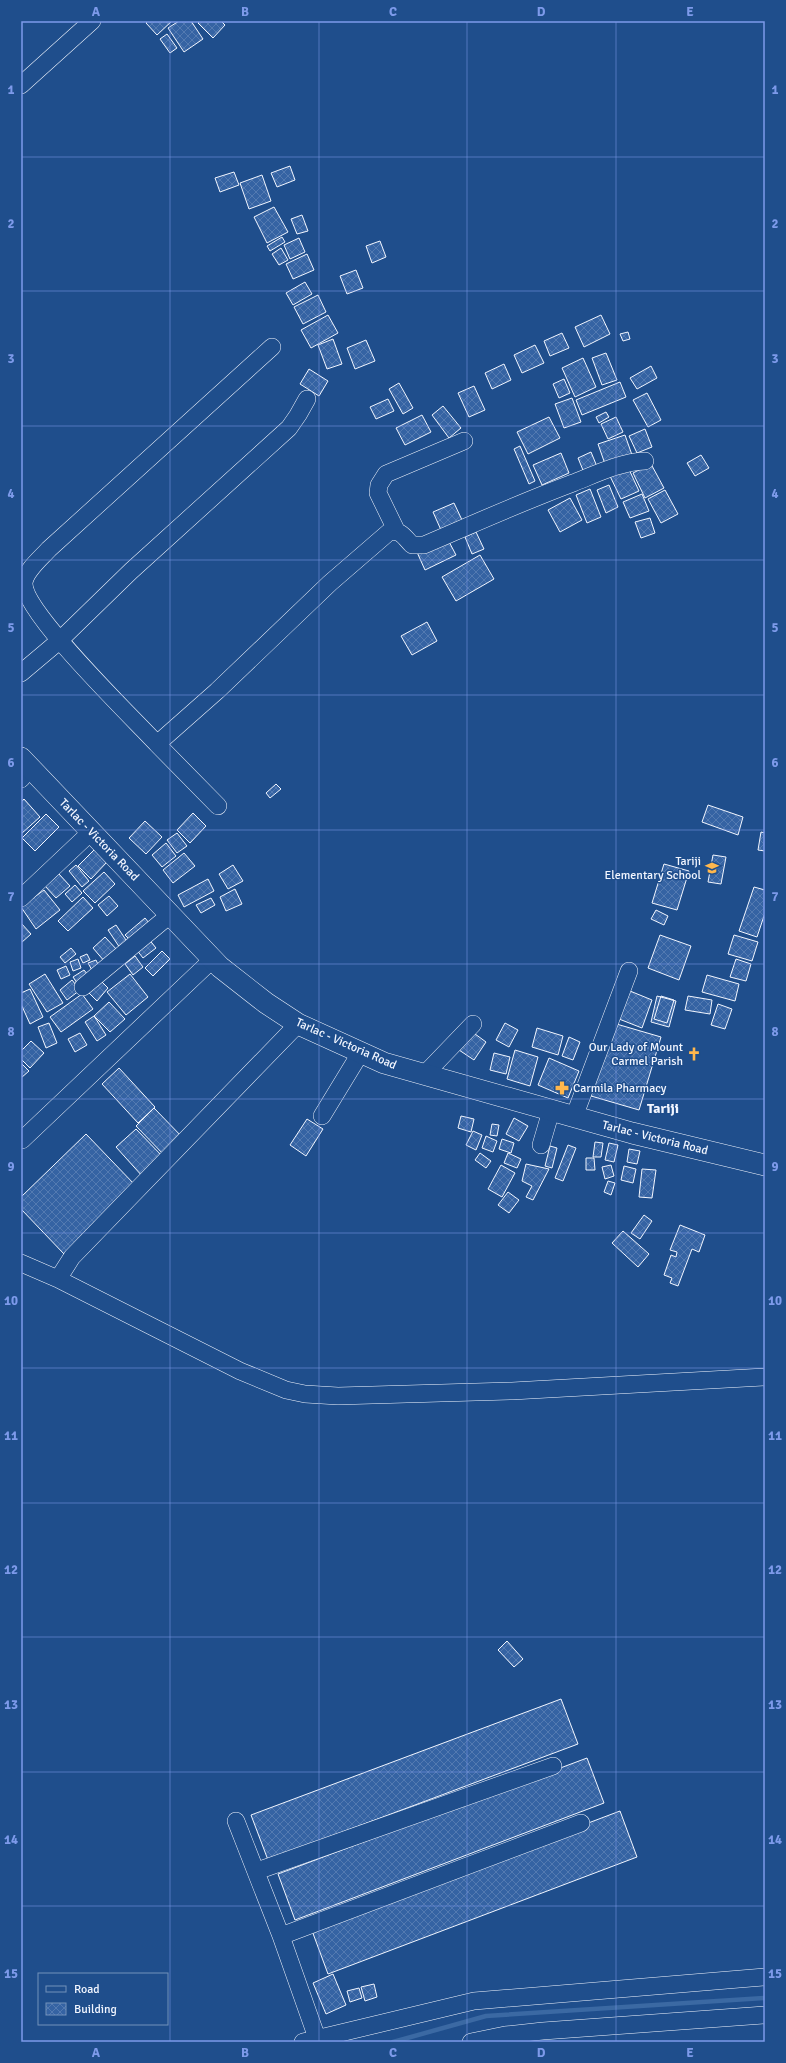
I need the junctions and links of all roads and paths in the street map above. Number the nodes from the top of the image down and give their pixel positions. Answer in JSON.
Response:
{"nodes":[{"id":1,"x":92,"y":21,"type":"edge"},
{"id":2,"x":21,"y":86,"type":"edge"},
{"id":3,"x":272,"y":347,"type":"dead end"},
{"id":4,"x":307,"y":399,"type":"dead end"},
{"id":5,"x":464,"y":441,"type":"dead end"},
{"id":6,"x":645,"y":461,"type":"dead end"},
{"id":7,"x":396,"y":530,"type":"junction"},
{"id":8,"x":59,"y":641,"type":"junction"},
{"id":9,"x":21,"y":672,"type":"edge"},
{"id":10,"x":157,"y":744,"type":"junction"},
{"id":11,"x":24,"y":768,"type":"edge"},
{"id":12,"x":218,"y":806,"type":"dead end"},
{"id":13,"x":92,"y":831,"type":"junction"},
{"id":14,"x":21,"y":898,"type":"edge"},
{"id":15,"x":171,"y":914,"type":"junction"},
{"id":16,"x":213,"y":959,"type":"junction"},
{"id":17,"x":629,"y":971,"type":"dead end"},
{"id":18,"x":83,"y":987,"type":"dead end"},
{"id":19,"x":298,"y":1024,"type":"junction"},
{"id":20,"x":473,"y":1024,"type":"dead end"},
{"id":21,"x":361,"y":1052,"type":"junction"},
{"id":22,"x":424,"y":1074,"type":"junction"},
{"id":23,"x":551,"y":1111,"type":"junction"},
{"id":24,"x":322,"y":1116,"type":"dead end"},
{"id":25,"x":574,"y":1118,"type":"junction"},
{"id":26,"x":22,"y":1140,"type":"edge"},
{"id":27,"x":541,"y":1145,"type":"dead end"},
{"id":28,"x":765,"y":1165,"type":"edge"},
{"id":29,"x":21,"y":1264,"type":"edge"},
{"id":30,"x":59,"y":1278,"type":"junction"},
{"id":31,"x":765,"y":1377,"type":"edge"},
{"id":32,"x":553,"y":1766,"type":"dead end"},
{"id":33,"x":236,"y":1821,"type":"dead end"},
{"id":34,"x":581,"y":1823,"type":"dead end"},
{"id":35,"x":257,"y":1872,"type":"junction"},
{"id":36,"x":281,"y":1936,"type":"junction"},
{"id":37,"x":765,"y":1977,"type":"edge"},
{"id":38,"x":765,"y":2015,"type":"edge"},
{"id":39,"x":310,"y":2040,"type":"edge"},
{"id":40,"x":471,"y":2042,"type":"edge"}],
"edges":[{"from":1,"to":2,"type":"street"},
{"from":3,"to":8,"type":"street"},
{"from":4,"to":8,"type":"street"},
{"from":5,"to":7,"type":"street"},
{"from":6,"to":7,"type":"street"},
{"from":7,"to":10,"type":"street"},
{"from":8,"to":9,"type":"street"},
{"from":8,"to":10,"type":"street"},
{"from":10,"to":12,"type":"street"},
{"from":11,"to":13,"type":"main road","name":"Tarlac - Victoria Road"},
{"from":13,"to":14,"type":"street"},
{"from":13,"to":15,"type":"main road","name":"Tarlac - Victoria Road"},
{"from":15,"to":16,"type":"main road","name":"Tarlac - Victoria Road"},
{"from":15,"to":18,"type":"street"},
{"from":16,"to":19,"type":"main road","name":"Tarlac - Victoria Road"},
{"from":16,"to":26,"type":"street"},
{"from":17,"to":25,"type":"street"},
{"from":19,"to":21,"type":"main road","name":"Tarlac - Victoria Road"},
{"from":19,"to":30,"type":"street"},
{"from":20,"to":22,"type":"street"},
{"from":21,"to":22,"type":"main road","name":"Tarlac - Victoria Road"},
{"from":21,"to":24,"type":"street"},
{"from":22,"to":23,"type":"main road","name":"Tarlac - Victoria Road"},
{"from":23,"to":25,"type":"main road","name":"Tarlac - Victoria Road"},
{"from":23,"to":27,"type":"street"},
{"from":25,"to":28,"type":"main road","name":"Tarlac - Victoria Road"},
{"from":29,"to":30,"type":"street"},
{"from":30,"to":31,"type":"street"},
{"from":32,"to":35,"type":"street"},
{"from":33,"to":35,"type":"street"},
{"from":34,"to":36,"type":"street"},
{"from":35,"to":36,"type":"street"},
{"from":36,"to":39,"type":"street"},
{"from":37,"to":39,"type":"street"},
{"from":38,"to":40,"type":"street"}]}
